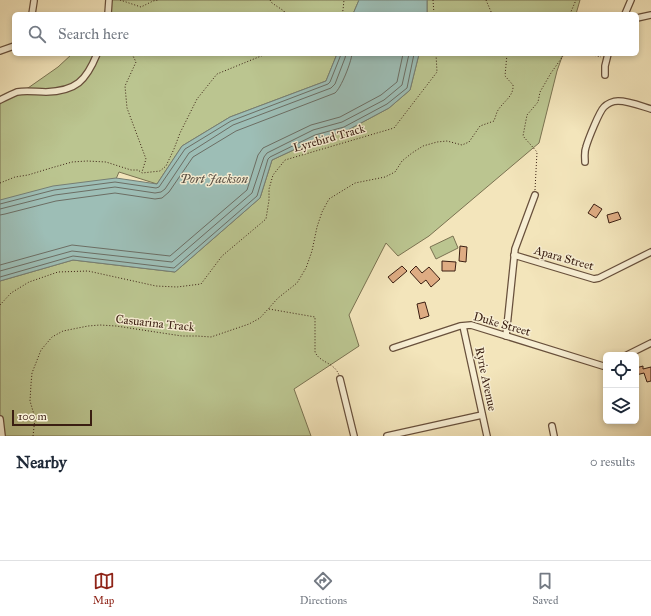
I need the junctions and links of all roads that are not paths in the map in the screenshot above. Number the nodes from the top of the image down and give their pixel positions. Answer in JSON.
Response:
{"nodes":[{"id":1,"x":34,"y":0,"type":"edge"},
{"id":2,"x":109,"y":0,"type":"edge"},
{"id":3,"x":631,"y":0,"type":"edge"},
{"id":4,"x":32,"y":12,"type":"edge"},
{"id":5,"x":108,"y":12,"type":"edge"},
{"id":6,"x":626,"y":12,"type":"edge"},
{"id":7,"x":651,"y":15,"type":"edge"},
{"id":8,"x":639,"y":18,"type":"edge"},
{"id":9,"x":12,"y":47,"type":"edge"},
{"id":10,"x":0,"y":51,"type":"edge"},
{"id":11,"x":96,"y":56,"type":"edge"},
{"id":12,"x":608,"y":56,"type":"edge"},
{"id":13,"x":605,"y":75,"type":"dead end"},
{"id":14,"x":0,"y":100,"type":"edge"},
{"id":15,"x":651,"y":109,"type":"edge"},
{"id":16,"x":585,"y":162,"type":"dead end"},
{"id":17,"x":535,"y":195,"type":"road end"},
{"id":18,"x":651,"y":252,"type":"edge"},
{"id":19,"x":514,"y":255,"type":"junction"},
{"id":20,"x":463,"y":326,"type":"junction"},
{"id":21,"x":506,"y":336,"type":"junction"},
{"id":22,"x":651,"y":343,"type":"edge"},
{"id":23,"x":393,"y":348,"type":"dead end"},
{"id":24,"x":633,"y":352,"type":"edge"},
{"id":25,"x":603,"y":366,"type":"edge"},
{"id":26,"x":340,"y":379,"type":"road end"},
{"id":27,"x":482,"y":414,"type":"junction"},
{"id":28,"x":0,"y":419,"type":"edge"},
{"id":29,"x":552,"y":426,"type":"dead end"},
{"id":30,"x":2,"y":436,"type":"edge"},
{"id":31,"x":354,"y":436,"type":"edge"},
{"id":32,"x":387,"y":436,"type":"edge"},
{"id":33,"x":487,"y":436,"type":"edge"},
{"id":34,"x":554,"y":436,"type":"edge"}],
"edges":[{"from":1,"to":4,"type":"street"},
{"from":2,"to":5,"type":"street"},
{"from":3,"to":6,"type":"street"},
{"from":7,"to":8,"type":"street"},
{"from":9,"to":10,"type":"street"},
{"from":11,"to":14,"type":"street"},
{"from":12,"to":13,"type":"street"},
{"from":15,"to":16,"type":"street"},
{"from":17,"to":19,"type":"street"},
{"from":18,"to":19,"type":"street","name":"Apara Street"},
{"from":19,"to":21,"type":"street"},
{"from":20,"to":21,"type":"street","name":"Duke Street"},
{"from":20,"to":23,"type":"street","name":"Duke Street"},
{"from":20,"to":27,"type":"street","name":"Ryrie Avenue"},
{"from":21,"to":25,"type":"street","name":"Duke Street"},
{"from":22,"to":24,"type":"street"},
{"from":26,"to":31,"type":"street"},
{"from":27,"to":32,"type":"street"},
{"from":27,"to":33,"type":"street","name":"Ryrie Avenue"},
{"from":28,"to":30,"type":"street"},
{"from":29,"to":34,"type":"street"}]}
